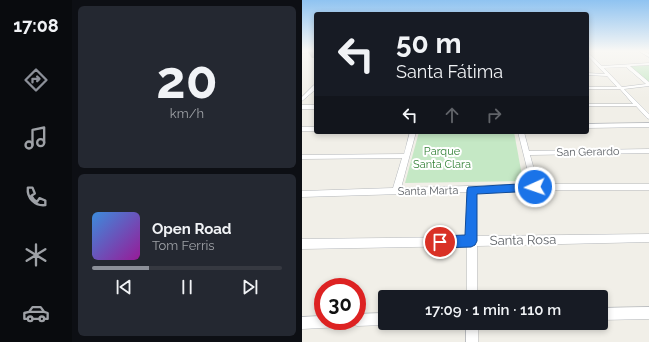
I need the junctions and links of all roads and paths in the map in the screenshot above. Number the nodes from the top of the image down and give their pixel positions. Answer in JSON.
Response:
{"nodes":[{"id":1,"x":601,"y":67,"type":"edge"},
{"id":2,"x":628,"y":67,"type":"edge"},
{"id":3,"x":589,"y":74,"type":"edge"},
{"id":4,"x":608,"y":75,"type":"junction"},
{"id":5,"x":649,"y":85,"type":"edge"},
{"id":6,"x":589,"y":88,"type":"edge"},
{"id":7,"x":622,"y":88,"type":"junction"},
{"id":8,"x":314,"y":90,"type":"edge"},
{"id":9,"x":302,"y":100,"type":"edge"},
{"id":10,"x":589,"y":105,"type":"edge"},
{"id":11,"x":638,"y":105,"type":"junction"},
{"id":12,"x":302,"y":107,"type":"edge"},
{"id":13,"x":314,"y":107,"type":"edge"},
{"id":14,"x":649,"y":117,"type":"edge"},
{"id":15,"x":649,"y":125,"type":"edge"},
{"id":16,"x":589,"y":126,"type":"edge"},
{"id":17,"x":302,"y":129,"type":"edge"},
{"id":18,"x":314,"y":129,"type":"edge"},
{"id":19,"x":412,"y":134,"type":"edge"},
{"id":20,"x":521,"y":134,"type":"edge"},
{"id":21,"x":649,"y":151,"type":"edge"},
{"id":22,"x":526,"y":153,"type":"junction"},
{"id":23,"x":406,"y":156,"type":"junction"},
{"id":24,"x":302,"y":157,"type":"edge"},
{"id":25,"x":535,"y":187,"type":"junction"},
{"id":26,"x":649,"y":187,"type":"edge"},
{"id":27,"x":472,"y":190,"type":"junction"},
{"id":28,"x":396,"y":192,"type":"junction"},
{"id":29,"x":302,"y":194,"type":"edge"},
{"id":30,"x":649,"y":238,"type":"edge"},
{"id":31,"x":471,"y":241,"type":"junction"},
{"id":32,"x":302,"y":244,"type":"edge"},
{"id":33,"x":472,"y":290,"type":"edge"},
{"id":34,"x":649,"y":313,"type":"edge"},
{"id":35,"x":608,"y":314,"type":"edge"},
{"id":36,"x":378,"y":319,"type":"edge"},
{"id":37,"x":366,"y":320,"type":"edge"},
{"id":38,"x":302,"y":322,"type":"edge"},
{"id":39,"x":314,"y":322,"type":"edge"},
{"id":40,"x":472,"y":330,"type":"edge"},
{"id":41,"x":472,"y":342,"type":"edge"}],
"edges":[{"from":1,"to":4,"type":"street"},
{"from":2,"to":5,"type":"street"},
{"from":3,"to":4,"type":"street"},
{"from":4,"to":7,"type":"street"},
{"from":5,"to":7,"type":"street"},
{"from":6,"to":7,"type":"street"},
{"from":7,"to":11,"type":"street"},
{"from":8,"to":9,"type":"street"},
{"from":10,"to":11,"type":"street"},
{"from":11,"to":14,"type":"street"},
{"from":12,"to":13,"type":"street"},
{"from":15,"to":16,"type":"street"},
{"from":17,"to":18,"type":"street"},
{"from":19,"to":23,"type":"street"},
{"from":20,"to":22,"type":"street"},
{"from":21,"to":22,"type":"street","name":"San Gerardo"},
{"from":22,"to":25,"type":"street"},
{"from":23,"to":24,"type":"street"},
{"from":23,"to":28,"type":"street"},
{"from":25,"to":26,"type":"street","name":"Santa Marta"},
{"from":25,"to":27,"type":"street","name":"Santa Marta"},
{"from":27,"to":28,"type":"street","name":"Santa Marta"},
{"from":27,"to":31,"type":"street"},
{"from":28,"to":29,"type":"street","name":"Santa Marta"},
{"from":30,"to":31,"type":"street","name":"Santa Rosa"},
{"from":31,"to":32,"type":"street","name":"Santa Rosa"},
{"from":31,"to":33,"type":"street"},
{"from":34,"to":35,"type":"street"},
{"from":36,"to":37,"type":"street"},
{"from":38,"to":39,"type":"street"},
{"from":40,"to":41,"type":"street"}]}
